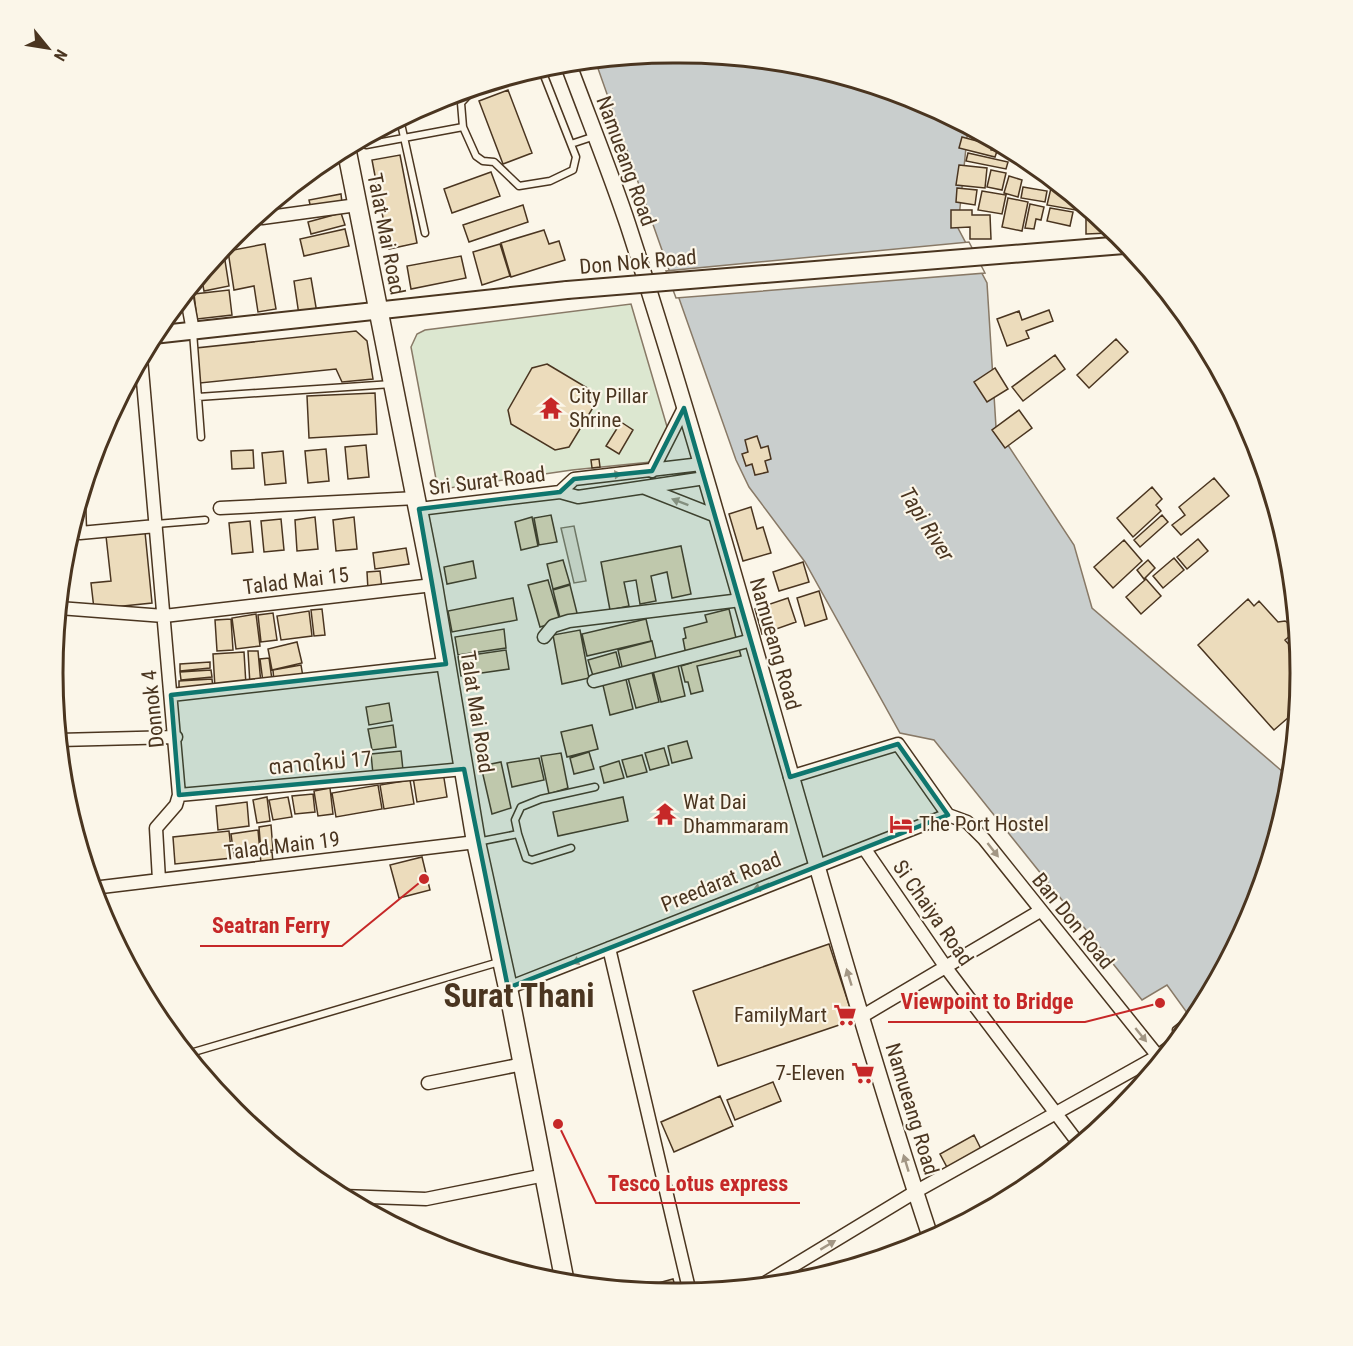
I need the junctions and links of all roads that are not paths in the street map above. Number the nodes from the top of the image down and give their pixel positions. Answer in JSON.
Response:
{"nodes":[{"id":1,"x":571,"y":72,"type":"edge"},
{"id":2,"x":545,"y":77,"type":"edge"},
{"id":3,"x":464,"y":100,"type":"edge"},
{"id":4,"x":402,"y":127,"type":"edge"},
{"id":5,"x":463,"y":127,"type":"junction"},
{"id":6,"x":595,"y":136,"type":"junction"},
{"id":7,"x":405,"y":139,"type":"junction"},
{"id":8,"x":571,"y":144,"type":"junction"},
{"id":9,"x":369,"y":145,"type":"edge"},
{"id":10,"x":348,"y":157,"type":"edge"},
{"id":11,"x":357,"y":205,"type":"junction"},
{"id":12,"x":268,"y":217,"type":"edge"},
{"id":13,"x":425,"y":234,"type":"dead end"},
{"id":14,"x":1115,"y":246,"type":"edge"},
{"id":15,"x":188,"y":303,"type":"edge"},
{"id":16,"x":377,"y":310,"type":"junction"},
{"id":17,"x":193,"y":331,"type":"junction"},
{"id":18,"x":166,"y":334,"type":"edge"},
{"id":19,"x":142,"y":373,"type":"edge"},
{"id":20,"x":393,"y":384,"type":"junction"},
{"id":21,"x":198,"y":397,"type":"junction"},
{"id":22,"x":684,"y":408,"type":"junction"},
{"id":23,"x":201,"y":437,"type":"dead end"},
{"id":24,"x":652,"y":471,"type":"junction"},
{"id":25,"x":703,"y":471,"type":"junction"},
{"id":26,"x":643,"y":487,"type":"junction"},
{"id":27,"x":560,"y":492,"type":"junction"},
{"id":28,"x":418,"y":503,"type":"junction"},
{"id":29,"x":220,"y":508,"type":"dead end"},
{"id":30,"x":716,"y":516,"type":"junction"},
{"id":31,"x":205,"y":520,"type":"dead end"},
{"id":32,"x":156,"y":525,"type":"junction"},
{"id":33,"x":80,"y":532,"type":"edge"},
{"id":34,"x":433,"y":585,"type":"junction"},
{"id":35,"x":741,"y":600,"type":"junction"},
{"id":36,"x":66,"y":609,"type":"edge"},
{"id":37,"x":164,"y":616,"type":"junction"},
{"id":38,"x":544,"y":637,"type":"dead end"},
{"id":39,"x":752,"y":640,"type":"junction"},
{"id":40,"x":446,"y":664,"type":"junction"},
{"id":41,"x":594,"y":681,"type":"dead end"},
{"id":42,"x":171,"y":695,"type":"junction"},
{"id":43,"x":176,"y":737,"type":"junction"},
{"id":44,"x":67,"y":740,"type":"edge"},
{"id":45,"x":464,"y":769,"type":"junction"},
{"id":46,"x":790,"y":777,"type":"junction"},
{"id":47,"x":595,"y":787,"type":"dead end"},
{"id":48,"x":179,"y":795,"type":"junction"},
{"id":49,"x":948,"y":815,"type":"junction"},
{"id":50,"x":518,"y":834,"type":"junction"},
{"id":51,"x":476,"y":842,"type":"junction"},
{"id":52,"x":571,"y":848,"type":"dead end"},
{"id":53,"x":864,"y":848,"type":"junction"},
{"id":54,"x":816,"y":866,"type":"junction"},
{"id":55,"x":159,"y":880,"type":"junction"},
{"id":56,"x":102,"y":887,"type":"edge"},
{"id":57,"x":1040,"y":911,"type":"junction"},
{"id":58,"x":609,"y":948,"type":"junction"},
{"id":59,"x":502,"y":961,"type":"junction"},
{"id":60,"x":947,"y":969,"type":"junction"},
{"id":61,"x":508,"y":988,"type":"junction"},
{"id":62,"x":861,"y":1017,"type":"junction"},
{"id":63,"x":195,"y":1052,"type":"edge"},
{"id":64,"x":1156,"y":1054,"type":"edge"},
{"id":65,"x":523,"y":1064,"type":"junction"},
{"id":66,"x":1147,"y":1065,"type":"edge"},
{"id":67,"x":428,"y":1083,"type":"dead end"},
{"id":68,"x":1058,"y":1114,"type":"junction"},
{"id":69,"x":1075,"y":1138,"type":"edge"},
{"id":70,"x":545,"y":1175,"type":"junction"},
{"id":71,"x":915,"y":1192,"type":"junction"},
{"id":72,"x":361,"y":1197,"type":"edge"},
{"id":73,"x":928,"y":1230,"type":"edge"},
{"id":74,"x":558,"y":1272,"type":"edge"},
{"id":75,"x":779,"y":1275,"type":"edge"},
{"id":76,"x":688,"y":1283,"type":"edge"}],
"edges":[{"from":1,"to":6,"type":"street","name":"Namueang Road"},
{"from":2,"to":8,"type":"lane"},
{"from":3,"to":5,"type":"lane"},
{"from":4,"to":7,"type":"lane"},
{"from":5,"to":7,"type":"lane"},
{"from":5,"to":8,"type":"lane"},
{"from":6,"to":8,"type":"lane"},
{"from":6,"to":22,"type":"street","name":"Namueang Road"},
{"from":7,"to":9,"type":"lane"},
{"from":7,"to":13,"type":"lane"},
{"from":10,"to":11,"type":"main road","name":"Talat Mai Road"},
{"from":11,"to":12,"type":"street"},
{"from":11,"to":16,"type":"main road","name":"Talat Mai Road"},
{"from":14,"to":16,"type":"main road","name":"Don Nok Road","bridge":true},
{"from":15,"to":17,"type":"street"},
{"from":16,"to":17,"type":"main road","name":"Don Nok Road"},
{"from":16,"to":20,"type":"main road","name":"Talat Mai Road"},
{"from":17,"to":18,"type":"main road","name":"Don Nok Road"},
{"from":17,"to":21,"type":"lane"},
{"from":19,"to":32,"type":"street","name":"Donnok 4"},
{"from":20,"to":21,"type":"lane"},
{"from":20,"to":28,"type":"main road","name":"Talat Mai Road"},
{"from":21,"to":23,"type":"lane"},
{"from":22,"to":24,"type":"street"},
{"from":22,"to":25,"type":"street","name":"Namueang Road"},
{"from":24,"to":25,"type":"street","name":"Sri Surat Road"},
{"from":27,"to":24,"type":"street","name":"Sri Surat Road","one_way":true},
{"from":25,"to":26,"type":"street","name":"Sri Surat Road"},
{"from":25,"to":30,"type":"street","name":"Namueang Road"},
{"from":26,"to":27,"type":"street","name":"Sri Surat Road"},
{"from":30,"to":26,"type":"street","one_way":true},
{"from":27,"to":28,"type":"street","name":"Sri Surat Road"},
{"from":28,"to":29,"type":"street","name":"Sri Surat Road"},
{"from":28,"to":34,"type":"main road","name":"Talat Mai Road"},
{"from":30,"to":35,"type":"street","name":"Namueang Road"},
{"from":31,"to":32,"type":"lane"},
{"from":32,"to":33,"type":"street"},
{"from":32,"to":37,"type":"street","name":"Donnok 4"},
{"from":34,"to":37,"type":"street","name":"Talad Mai 15"},
{"from":34,"to":40,"type":"main road","name":"Talat Mai Road"},
{"from":35,"to":38,"type":"street"},
{"from":35,"to":39,"type":"street","name":"Namueang Road"},
{"from":36,"to":37,"type":"street","name":"Talad Mai 15"},
{"from":37,"to":42,"type":"street","name":"Donnok 4"},
{"from":39,"to":41,"type":"street"},
{"from":39,"to":46,"type":"street","name":"Namueang Road"},
{"from":40,"to":42,"type":"street"},
{"from":40,"to":45,"type":"main road","name":"Talat Mai Road"},
{"from":42,"to":43,"type":"street","name":"Donnok 4"},
{"from":43,"to":44,"type":"street"},
{"from":43,"to":48,"type":"street","name":"Donnok 4"},
{"from":45,"to":48,"type":"street","name":"ตลาดใหม่ 17"},
{"from":45,"to":51,"type":"main road","name":"Talat Mai Road"},
{"from":46,"to":49,"type":"street"},
{"from":46,"to":54,"type":"street","name":"Namueang Road"},
{"from":47,"to":50,"type":"lane"},
{"from":48,"to":55,"type":"street"},
{"from":49,"to":53,"type":"street","name":"Preedarat Road"},
{"from":49,"to":57,"type":"street","name":"Ban Don Road","one_way":true},
{"from":50,"to":51,"type":"lane"},
{"from":50,"to":52,"type":"lane"},
{"from":51,"to":55,"type":"street","name":"Talad Main 19"},
{"from":51,"to":59,"type":"main road","name":"Talat Mai Road"},
{"from":53,"to":54,"type":"street","name":"Preedarat Road"},
{"from":53,"to":60,"type":"street","name":"Si Chaiya Road"},
{"from":54,"to":58,"type":"street","name":"Preedarat Road","one_way":true},
{"from":62,"to":54,"type":"street","name":"Namueang Road","one_way":true},
{"from":55,"to":56,"type":"street","name":"Talad Main 19"},
{"from":57,"to":60,"type":"street"},
{"from":57,"to":64,"type":"street","name":"Ban Don Road","one_way":true},
{"from":58,"to":61,"type":"street","name":"Preedarat Road","one_way":true},
{"from":58,"to":76,"type":"street"},
{"from":59,"to":61,"type":"main road","name":"Talat Mai Road"},
{"from":59,"to":63,"type":"lane"},
{"from":60,"to":62,"type":"street"},
{"from":60,"to":68,"type":"street","name":"Si Chaiya Road"},
{"from":61,"to":65,"type":"main road","name":"Talat Mai Road"},
{"from":71,"to":62,"type":"street","name":"Namueang Road","one_way":true},
{"from":65,"to":67,"type":"street"},
{"from":65,"to":70,"type":"main road","name":"Talat Mai Road"},
{"from":66,"to":68,"type":"street"},
{"from":68,"to":69,"type":"street","name":"Si Chaiya Road"},
{"from":68,"to":71,"type":"street"},
{"from":70,"to":72,"type":"street"},
{"from":70,"to":74,"type":"main road","name":"Talat Mai Road"},
{"from":71,"to":73,"type":"street","name":"Namueang Road"},
{"from":75,"to":71,"type":"street","one_way":true}]}
